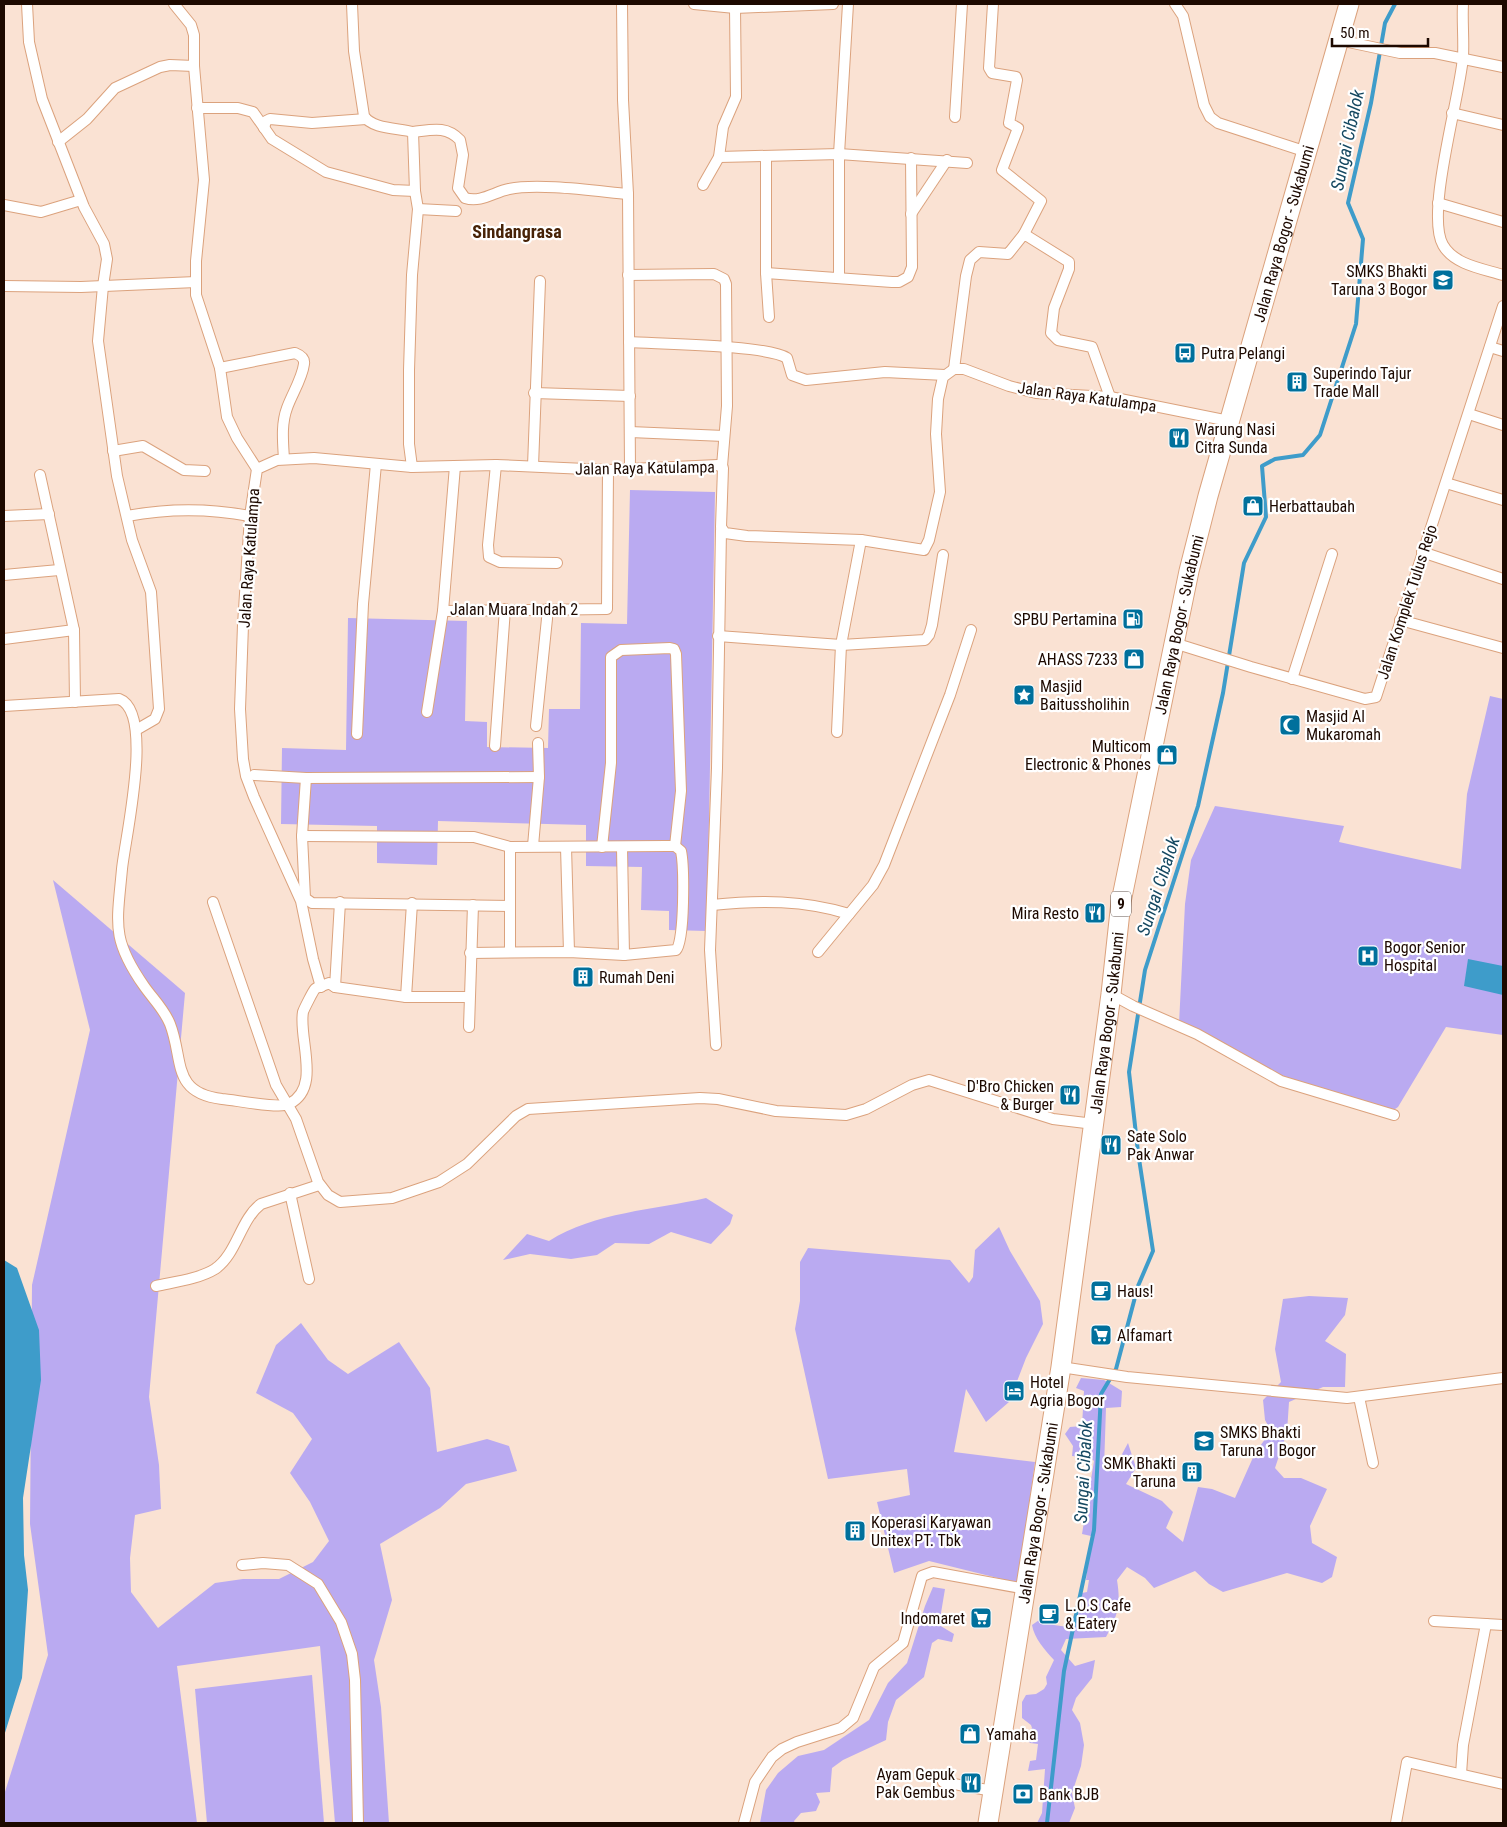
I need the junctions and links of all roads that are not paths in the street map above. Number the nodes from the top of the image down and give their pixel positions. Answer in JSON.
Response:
{"nodes":[{"id":1,"x":27,"y":4,"type":"edge"},
{"id":2,"x":174,"y":4,"type":"edge"},
{"id":3,"x":352,"y":4,"type":"edge"},
{"id":4,"x":622,"y":4,"type":"edge"},
{"id":5,"x":694,"y":4,"type":"edge"},
{"id":6,"x":833,"y":4,"type":"edge"},
{"id":7,"x":848,"y":4,"type":"edge"},
{"id":8,"x":962,"y":4,"type":"edge"},
{"id":9,"x":993,"y":4,"type":"edge"},
{"id":10,"x":1349,"y":4,"type":"edge"},
{"id":11,"x":1463,"y":4,"type":"edge"},
{"id":12,"x":1181,"y":6,"type":"edge"},
{"id":13,"x":735,"y":8,"type":"junction"},
{"id":14,"x":1339,"y":40,"type":"junction"},
{"id":15,"x":1462,"y":58,"type":"junction"},
{"id":16,"x":194,"y":66,"type":"junction"},
{"id":17,"x":1503,"y":68,"type":"edge"},
{"id":18,"x":197,"y":108,"type":"junction"},
{"id":19,"x":1452,"y":113,"type":"junction"},
{"id":20,"x":955,"y":117,"type":"dead end"},
{"id":21,"x":366,"y":119,"type":"junction"},
{"id":22,"x":1503,"y":125,"type":"edge"},
{"id":23,"x":264,"y":128,"type":"junction"},
{"id":24,"x":413,"y":132,"type":"junction"},
{"id":25,"x":58,"y":142,"type":"junction"},
{"id":26,"x":1307,"y":152,"type":"junction"},
{"id":27,"x":840,"y":154,"type":"junction"},
{"id":28,"x":720,"y":157,"type":"junction"},
{"id":29,"x":766,"y":157,"type":"junction"},
{"id":30,"x":911,"y":158,"type":"junction"},
{"id":31,"x":947,"y":160,"type":"junction"},
{"id":32,"x":967,"y":163,"type":"dead end"},
{"id":33,"x":703,"y":185,"type":"dead end"},
{"id":34,"x":415,"y":191,"type":"junction"},
{"id":35,"x":628,"y":194,"type":"junction"},
{"id":36,"x":81,"y":200,"type":"junction"},
{"id":37,"x":1438,"y":202,"type":"junction"},
{"id":38,"x":4,"y":205,"type":"edge"},
{"id":39,"x":418,"y":209,"type":"junction"},
{"id":40,"x":456,"y":211,"type":"dead end"},
{"id":41,"x":911,"y":215,"type":"junction"},
{"id":42,"x":1503,"y":222,"type":"edge"},
{"id":43,"x":1024,"y":234,"type":"junction"},
{"id":44,"x":766,"y":273,"type":"junction"},
{"id":45,"x":628,"y":275,"type":"junction"},
{"id":46,"x":1503,"y":275,"type":"edge"},
{"id":47,"x":839,"y":277,"type":"junction"},
{"id":48,"x":540,"y":281,"type":"dead end"},
{"id":49,"x":196,"y":282,"type":"junction"},
{"id":50,"x":4,"y":286,"type":"edge"},
{"id":51,"x":102,"y":286,"type":"junction"},
{"id":52,"x":1503,"y":306,"type":"edge"},
{"id":53,"x":769,"y":317,"type":"dead end"},
{"id":54,"x":629,"y":342,"type":"junction"},
{"id":55,"x":1490,"y":347,"type":"junction"},
{"id":56,"x":725,"y":348,"type":"junction"},
{"id":57,"x":1503,"y":351,"type":"edge"},
{"id":58,"x":220,"y":368,"type":"junction"},
{"id":59,"x":954,"y":369,"type":"junction"},
{"id":60,"x":945,"y":375,"type":"junction"},
{"id":61,"x":534,"y":393,"type":"junction"},
{"id":62,"x":630,"y":396,"type":"junction"},
{"id":63,"x":1110,"y":397,"type":"junction"},
{"id":64,"x":1469,"y":414,"type":"junction"},
{"id":65,"x":1229,"y":421,"type":"junction"},
{"id":66,"x":1503,"y":425,"type":"edge"},
{"id":67,"x":630,"y":432,"type":"junction"},
{"id":68,"x":724,"y":436,"type":"junction"},
{"id":69,"x":113,"y":451,"type":"junction"},
{"id":70,"x":284,"y":459,"type":"junction"},
{"id":71,"x":376,"y":464,"type":"junction"},
{"id":72,"x":496,"y":465,"type":"junction"},
{"id":73,"x":412,"y":466,"type":"junction"},
{"id":74,"x":455,"y":466,"type":"junction"},
{"id":75,"x":533,"y":466,"type":"junction"},
{"id":76,"x":722,"y":466,"type":"junction"},
{"id":77,"x":630,"y":468,"type":"junction"},
{"id":78,"x":257,"y":469,"type":"junction"},
{"id":79,"x":608,"y":470,"type":"junction"},
{"id":80,"x":205,"y":471,"type":"dead end"},
{"id":81,"x":40,"y":475,"type":"dead end"},
{"id":82,"x":1446,"y":483,"type":"junction"},
{"id":83,"x":1503,"y":500,"type":"edge"},
{"id":84,"x":48,"y":514,"type":"junction"},
{"id":85,"x":4,"y":516,"type":"edge"},
{"id":86,"x":127,"y":516,"type":"junction"},
{"id":87,"x":250,"y":516,"type":"junction"},
{"id":88,"x":721,"y":530,"type":"junction"},
{"id":89,"x":861,"y":540,"type":"junction"},
{"id":90,"x":1422,"y":552,"type":"junction"},
{"id":91,"x":1332,"y":554,"type":"dead end"},
{"id":92,"x":942,"y":555,"type":"dead end"},
{"id":93,"x":557,"y":563,"type":"dead end"},
{"id":94,"x":59,"y":570,"type":"junction"},
{"id":95,"x":4,"y":575,"type":"edge"},
{"id":96,"x":1503,"y":580,"type":"edge"},
{"id":97,"x":505,"y":609,"type":"junction"},
{"id":98,"x":548,"y":609,"type":"junction"},
{"id":99,"x":443,"y":611,"type":"junction"},
{"id":100,"x":1400,"y":620,"type":"junction"},
{"id":101,"x":74,"y":630,"type":"junction"},
{"id":102,"x":971,"y":630,"type":"dead end"},
{"id":103,"x":718,"y":636,"type":"junction"},
{"id":104,"x":4,"y":639,"type":"edge"},
{"id":105,"x":1174,"y":643,"type":"junction"},
{"id":106,"x":841,"y":645,"type":"junction"},
{"id":107,"x":1503,"y":648,"type":"edge"},
{"id":108,"x":1292,"y":679,"type":"junction"},
{"id":109,"x":75,"y":702,"type":"junction"},
{"id":110,"x":4,"y":706,"type":"edge"},
{"id":111,"x":427,"y":712,"type":"dead end"},
{"id":112,"x":536,"y":726,"type":"dead end"},
{"id":113,"x":136,"y":730,"type":"junction"},
{"id":114,"x":837,"y":732,"type":"dead end"},
{"id":115,"x":357,"y":734,"type":"dead end"},
{"id":116,"x":538,"y":743,"type":"dead end"},
{"id":117,"x":494,"y":746,"type":"dead end"},
{"id":118,"x":254,"y":775,"type":"dead end"},
{"id":119,"x":539,"y":777,"type":"junction"},
{"id":120,"x":306,"y":778,"type":"junction"},
{"id":121,"x":302,"y":836,"type":"junction"},
{"id":122,"x":533,"y":846,"type":"junction"},
{"id":123,"x":675,"y":846,"type":"junction"},
{"id":124,"x":510,"y":847,"type":"junction"},
{"id":125,"x":566,"y":847,"type":"junction"},
{"id":126,"x":602,"y":847,"type":"junction"},
{"id":127,"x":622,"y":848,"type":"junction"},
{"id":128,"x":213,"y":902,"type":"dead end"},
{"id":129,"x":340,"y":902,"type":"junction"},
{"id":130,"x":412,"y":904,"type":"junction"},
{"id":131,"x":473,"y":904,"type":"junction"},
{"id":132,"x":712,"y":905,"type":"junction"},
{"id":133,"x":510,"y":906,"type":"junction"},
{"id":134,"x":850,"y":914,"type":"junction"},
{"id":135,"x":470,"y":952,"type":"junction"},
{"id":136,"x":510,"y":952,"type":"junction"},
{"id":137,"x":568,"y":952,"type":"junction"},
{"id":138,"x":818,"y":952,"type":"dead end"},
{"id":139,"x":624,"y":955,"type":"junction"},
{"id":140,"x":321,"y":987,"type":"junction"},
{"id":141,"x":335,"y":987,"type":"junction"},
{"id":142,"x":1111,"y":994,"type":"junction"},
{"id":143,"x":406,"y":997,"type":"junction"},
{"id":144,"x":468,"y":997,"type":"junction"},
{"id":145,"x":469,"y":1027,"type":"dead end"},
{"id":146,"x":716,"y":1045,"type":"dead end"},
{"id":147,"x":289,"y":1104,"type":"junction"},
{"id":148,"x":1394,"y":1115,"type":"dead end"},
{"id":149,"x":1094,"y":1124,"type":"junction"},
{"id":150,"x":319,"y":1185,"type":"junction"},
{"id":151,"x":290,"y":1193,"type":"junction"},
{"id":152,"x":308,"y":1279,"type":"dead end"},
{"id":153,"x":156,"y":1286,"type":"dead end"},
{"id":154,"x":1061,"y":1367,"type":"junction"},
{"id":155,"x":1503,"y":1378,"type":"edge"},
{"id":156,"x":1359,"y":1397,"type":"junction"},
{"id":157,"x":1373,"y":1463,"type":"dead end"},
{"id":158,"x":242,"y":1565,"type":"dead end"},
{"id":159,"x":1026,"y":1589,"type":"junction"},
{"id":160,"x":1434,"y":1621,"type":"dead end"},
{"id":161,"x":1486,"y":1624,"type":"junction"},
{"id":162,"x":1503,"y":1625,"type":"edge"},
{"id":163,"x":1461,"y":1774,"type":"junction"},
{"id":164,"x":943,"y":1782,"type":"dead end"},
{"id":165,"x":1503,"y":1784,"type":"edge"},
{"id":166,"x":993,"y":1791,"type":"junction"},
{"id":167,"x":358,"y":1823,"type":"edge"},
{"id":168,"x":744,"y":1823,"type":"edge"},
{"id":169,"x":988,"y":1823,"type":"edge"},
{"id":170,"x":1396,"y":1823,"type":"edge"}],
"edges":[{"from":1,"to":25,"type":"street"},
{"from":2,"to":16,"type":"street"},
{"from":3,"to":21,"type":"street"},
{"from":4,"to":35,"type":"street"},
{"from":5,"to":13,"type":"street"},
{"from":6,"to":13,"type":"street"},
{"from":7,"to":27,"type":"street"},
{"from":8,"to":20,"type":"street"},
{"from":9,"to":43,"type":"street"},
{"from":10,"to":14,"type":"highway","name":"Jalan Raya Bogor - Sukabumi","number":"9"},
{"from":11,"to":15,"type":"street"},
{"from":12,"to":26,"type":"street"},
{"from":13,"to":28,"type":"street"},
{"from":14,"to":15,"type":"street"},
{"from":14,"to":26,"type":"highway","name":"Jalan Raya Bogor - Sukabumi","number":"9"},
{"from":15,"to":17,"type":"street"},
{"from":15,"to":19,"type":"street"},
{"from":16,"to":18,"type":"street"},
{"from":16,"to":25,"type":"street"},
{"from":18,"to":23,"type":"street"},
{"from":18,"to":49,"type":"street"},
{"from":19,"to":22,"type":"street"},
{"from":19,"to":37,"type":"street"},
{"from":21,"to":23,"type":"street"},
{"from":21,"to":24,"type":"street"},
{"from":23,"to":34,"type":"street"},
{"from":24,"to":34,"type":"street"},
{"from":24,"to":35,"type":"street"},
{"from":25,"to":36,"type":"street"},
{"from":26,"to":65,"type":"highway","name":"Jalan Raya Bogor - Sukabumi","number":"9"},
{"from":27,"to":29,"type":"street"},
{"from":27,"to":30,"type":"street"},
{"from":27,"to":47,"type":"street"},
{"from":28,"to":29,"type":"street"},
{"from":28,"to":33,"type":"street"},
{"from":29,"to":44,"type":"street"},
{"from":30,"to":31,"type":"street"},
{"from":30,"to":41,"type":"street"},
{"from":31,"to":32,"type":"street"},
{"from":31,"to":41,"type":"street"},
{"from":34,"to":39,"type":"street"},
{"from":35,"to":45,"type":"street"},
{"from":36,"to":38,"type":"street"},
{"from":36,"to":51,"type":"street"},
{"from":37,"to":42,"type":"street"},
{"from":37,"to":46,"type":"street"},
{"from":39,"to":40,"type":"street"},
{"from":39,"to":73,"type":"street"},
{"from":41,"to":47,"type":"street"},
{"from":43,"to":59,"type":"street"},
{"from":43,"to":63,"type":"street"},
{"from":44,"to":47,"type":"street"},
{"from":44,"to":53,"type":"street"},
{"from":45,"to":54,"type":"street"},
{"from":45,"to":56,"type":"street"},
{"from":48,"to":61,"type":"street"},
{"from":49,"to":51,"type":"street"},
{"from":49,"to":58,"type":"street"},
{"from":50,"to":51,"type":"street"},
{"from":51,"to":69,"type":"street"},
{"from":52,"to":55,"type":"street","name":"Jalan Komplek Tulus Rejo"},
{"from":54,"to":56,"type":"street"},
{"from":54,"to":62,"type":"street"},
{"from":55,"to":57,"type":"street"},
{"from":55,"to":64,"type":"street","name":"Jalan Komplek Tulus Rejo"},
{"from":56,"to":60,"type":"street"},
{"from":56,"to":68,"type":"street"},
{"from":58,"to":70,"type":"street"},
{"from":58,"to":78,"type":"street"},
{"from":59,"to":60,"type":"street"},
{"from":59,"to":63,"type":"street","name":"Jalan Raya Katulampa"},
{"from":60,"to":89,"type":"street"},
{"from":61,"to":62,"type":"street"},
{"from":61,"to":75,"type":"street"},
{"from":62,"to":67,"type":"street"},
{"from":63,"to":65,"type":"street","name":"Jalan Raya Katulampa"},
{"from":64,"to":66,"type":"street"},
{"from":64,"to":82,"type":"street","name":"Jalan Komplek Tulus Rejo"},
{"from":65,"to":105,"type":"highway","name":"Jalan Raya Bogor - Sukabumi","number":"9"},
{"from":67,"to":68,"type":"street"},
{"from":67,"to":77,"type":"street"},
{"from":68,"to":76,"type":"street"},
{"from":69,"to":80,"type":"street"},
{"from":69,"to":86,"type":"street"},
{"from":70,"to":71,"type":"street","name":"Jalan Raya Katulampa"},
{"from":70,"to":78,"type":"street","name":"Jalan Raya Katulampa"},
{"from":71,"to":73,"type":"street","name":"Jalan Raya Katulampa"},
{"from":71,"to":115,"type":"street"},
{"from":72,"to":74,"type":"street","name":"Jalan Raya Katulampa"},
{"from":72,"to":75,"type":"street","name":"Jalan Raya Katulampa"},
{"from":72,"to":93,"type":"street"},
{"from":73,"to":74,"type":"street","name":"Jalan Raya Katulampa"},
{"from":74,"to":99,"type":"street","name":"Jalan Muara Indah 2"},
{"from":75,"to":79,"type":"street","name":"Jalan Raya Katulampa"},
{"from":76,"to":77,"type":"street","name":"Jalan Raya Katulampa"},
{"from":76,"to":88,"type":"street","name":"Jalan Raya Katulampa"},
{"from":77,"to":79,"type":"street","name":"Jalan Raya Katulampa"},
{"from":78,"to":87,"type":"street","name":"Jalan Raya Katulampa"},
{"from":79,"to":98,"type":"street","name":"Jalan Muara Indah 2"},
{"from":81,"to":84,"type":"street"},
{"from":82,"to":83,"type":"street"},
{"from":82,"to":90,"type":"street","name":"Jalan Komplek Tulus Rejo"},
{"from":84,"to":85,"type":"street"},
{"from":84,"to":94,"type":"street"},
{"from":86,"to":87,"type":"street"},
{"from":86,"to":113,"type":"street"},
{"from":87,"to":140,"type":"street","name":"Jalan Raya Katulampa"},
{"from":88,"to":89,"type":"street"},
{"from":88,"to":103,"type":"street","name":"Jalan Raya Katulampa"},
{"from":89,"to":106,"type":"street"},
{"from":90,"to":96,"type":"street"},
{"from":90,"to":100,"type":"street","name":"Jalan Komplek Tulus Rejo"},
{"from":91,"to":108,"type":"street"},
{"from":92,"to":106,"type":"street"},
{"from":94,"to":95,"type":"street"},
{"from":94,"to":101,"type":"street"},
{"from":97,"to":98,"type":"street","name":"Jalan Muara Indah 2"},
{"from":97,"to":99,"type":"street","name":"Jalan Muara Indah 2"},
{"from":97,"to":117,"type":"street"},
{"from":98,"to":112,"type":"street"},
{"from":99,"to":111,"type":"street"},
{"from":100,"to":107,"type":"street"},
{"from":100,"to":108,"type":"street","name":"Jalan Komplek Tulus Rejo"},
{"from":101,"to":104,"type":"street"},
{"from":101,"to":109,"type":"street"},
{"from":102,"to":134,"type":"street"},
{"from":103,"to":106,"type":"street"},
{"from":103,"to":132,"type":"street","name":"Jalan Raya Katulampa"},
{"from":105,"to":108,"type":"street","name":"Jalan Komplek Tulus Rejo"},
{"from":105,"to":142,"type":"highway","name":"Jalan Raya Bogor - Sukabumi","number":"9"},
{"from":106,"to":114,"type":"street"},
{"from":109,"to":110,"type":"street"},
{"from":109,"to":113,"type":"street"},
{"from":113,"to":147,"type":"street"},
{"from":116,"to":119,"type":"street"},
{"from":118,"to":120,"type":"street"},
{"from":119,"to":120,"type":"street"},
{"from":119,"to":122,"type":"street"},
{"from":120,"to":121,"type":"street"},
{"from":121,"to":124,"type":"street"},
{"from":121,"to":129,"type":"street"},
{"from":122,"to":124,"type":"street"},
{"from":122,"to":125,"type":"street"},
{"from":123,"to":126,"type":"street"},
{"from":123,"to":127,"type":"street"},
{"from":123,"to":139,"type":"street"},
{"from":124,"to":133,"type":"street"},
{"from":125,"to":126,"type":"street"},
{"from":125,"to":137,"type":"street"},
{"from":126,"to":127,"type":"street"},
{"from":127,"to":139,"type":"street"},
{"from":128,"to":147,"type":"street"},
{"from":129,"to":130,"type":"street"},
{"from":129,"to":141,"type":"street"},
{"from":130,"to":131,"type":"street"},
{"from":130,"to":143,"type":"street"},
{"from":131,"to":133,"type":"street"},
{"from":131,"to":135,"type":"street"},
{"from":132,"to":134,"type":"street"},
{"from":132,"to":146,"type":"street","name":"Jalan Raya Katulampa"},
{"from":133,"to":136,"type":"street"},
{"from":134,"to":138,"type":"street"},
{"from":135,"to":136,"type":"street"},
{"from":135,"to":144,"type":"street"},
{"from":136,"to":137,"type":"street"},
{"from":137,"to":139,"type":"street"},
{"from":140,"to":141,"type":"street"},
{"from":140,"to":147,"type":"street"},
{"from":141,"to":143,"type":"street"},
{"from":142,"to":148,"type":"street"},
{"from":142,"to":149,"type":"highway","name":"Jalan Raya Bogor - Sukabumi","number":"9"},
{"from":143,"to":144,"type":"street"},
{"from":144,"to":145,"type":"street"},
{"from":147,"to":150,"type":"street"},
{"from":149,"to":150,"type":"street"},
{"from":149,"to":154,"type":"highway","name":"Jalan Raya Bogor - Sukabumi","number":"9"},
{"from":150,"to":151,"type":"street"},
{"from":151,"to":152,"type":"street"},
{"from":151,"to":153,"type":"street"},
{"from":154,"to":156,"type":"street"},
{"from":154,"to":159,"type":"highway","name":"Jalan Raya Bogor - Sukabumi","number":"9"},
{"from":155,"to":156,"type":"street"},
{"from":156,"to":157,"type":"street"},
{"from":158,"to":167,"type":"street"},
{"from":159,"to":166,"type":"highway","name":"Jalan Raya Bogor - Sukabumi","number":"9"},
{"from":159,"to":168,"type":"street"},
{"from":160,"to":161,"type":"street"},
{"from":161,"to":162,"type":"street"},
{"from":161,"to":163,"type":"street"},
{"from":163,"to":165,"type":"street"},
{"from":163,"to":170,"type":"street"},
{"from":164,"to":166,"type":"street"},
{"from":166,"to":169,"type":"highway","name":"Jalan Raya Bogor - Sukabumi","number":"9"}]}
